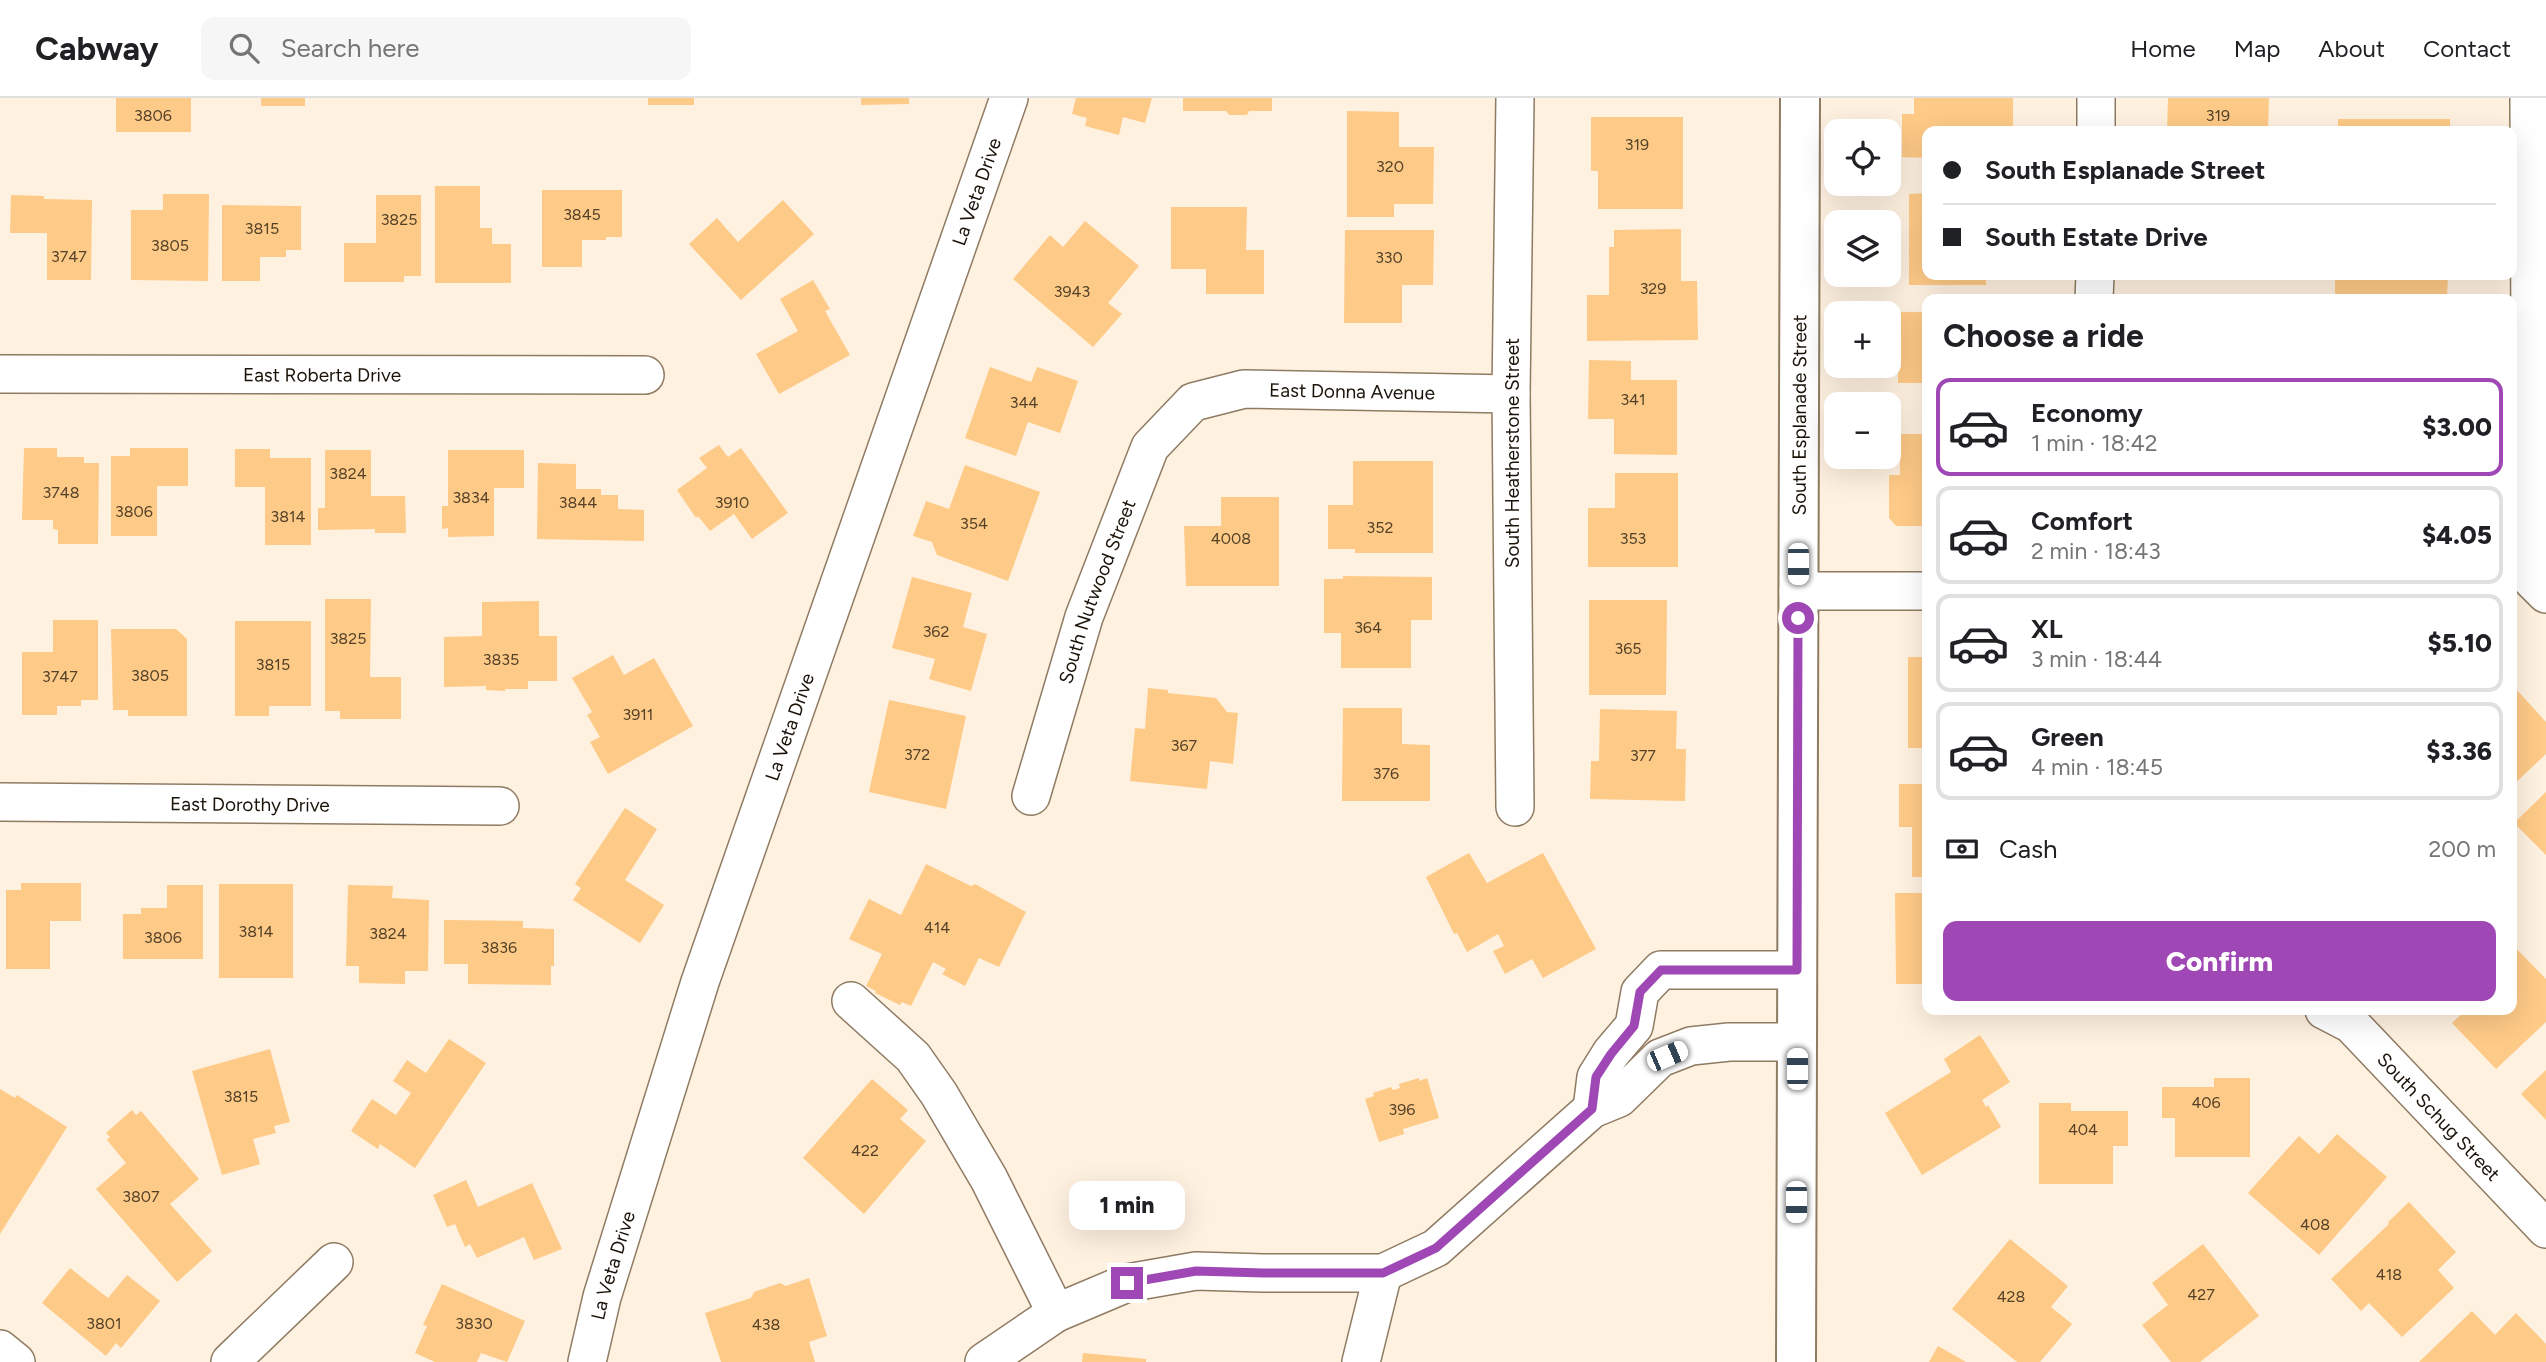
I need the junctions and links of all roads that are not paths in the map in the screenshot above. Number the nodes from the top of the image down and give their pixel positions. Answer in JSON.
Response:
{"nodes":[{"id":1,"x":1009,"y":98,"type":"edge"},
{"id":2,"x":1516,"y":98,"type":"edge"},
{"id":3,"x":1800,"y":98,"type":"edge"},
{"id":4,"x":2096,"y":98,"type":"edge"},
{"id":5,"x":2529,"y":98,"type":"edge"},
{"id":6,"x":2096,"y":126,"type":"edge"},
{"id":7,"x":0,"y":374,"type":"edge"},
{"id":8,"x":645,"y":375,"type":"dead end"},
{"id":9,"x":1511,"y":394,"type":"junction"},
{"id":10,"x":1193,"y":402,"type":"joint"},
{"id":11,"x":1798,"y":591,"type":"junction"},
{"id":12,"x":1922,"y":591,"type":"edge"},
{"id":13,"x":2546,"y":594,"type":"edge"},
{"id":14,"x":1031,"y":796,"type":"dead end"},
{"id":15,"x":0,"y":802,"type":"edge"},
{"id":16,"x":500,"y":806,"type":"dead end"},
{"id":17,"x":1515,"y":807,"type":"dead end"},
{"id":18,"x":1797,"y":970,"type":"junction"},
{"id":19,"x":851,"y":1001,"type":"dead end"},
{"id":20,"x":2334,"y":1015,"type":"edge"},
{"id":21,"x":1635,"y":1020,"type":"junction"},
{"id":22,"x":1797,"y":1042,"type":"junction"},
{"id":23,"x":1667,"y":1056,"type":"junction"},
{"id":24,"x":1592,"y":1109,"type":"junction"},
{"id":25,"x":2546,"y":1229,"type":"edge"},
{"id":26,"x":334,"y":1262,"type":"dead end"},
{"id":27,"x":1383,"y":1273,"type":"junction"},
{"id":28,"x":1056,"y":1313,"type":"junction"},
{"id":29,"x":0,"y":1349,"type":"edge"},
{"id":30,"x":16,"y":1362,"type":"edge"},
{"id":31,"x":230,"y":1362,"type":"edge"},
{"id":32,"x":587,"y":1362,"type":"edge"},
{"id":33,"x":984,"y":1362,"type":"edge"},
{"id":34,"x":1361,"y":1362,"type":"edge"},
{"id":35,"x":1796,"y":1362,"type":"edge"}],
"edges":[{"from":1,"to":32,"type":"street","name":"La Veta Drive"},
{"from":2,"to":9,"type":"street","name":"South Heatherstone Street"},
{"from":3,"to":11,"type":"main road","name":"South Esplanade Street"},
{"from":4,"to":6,"type":"street"},
{"from":5,"to":13,"type":"street"},
{"from":7,"to":8,"type":"street","name":"East Roberta Drive"},
{"from":9,"to":10,"type":"street","name":"East Donna Avenue"},
{"from":9,"to":17,"type":"street","name":"South Heatherstone Street"},
{"from":10,"to":14,"type":"street","name":"South Nutwood Street"},
{"from":11,"to":12,"type":"street"},
{"from":11,"to":18,"type":"main road","name":"South Esplanade Street"},
{"from":15,"to":16,"type":"street","name":"East Dorothy Drive"},
{"from":18,"to":21,"type":"street"},
{"from":18,"to":22,"type":"main road","name":"South Esplanade Street"},
{"from":19,"to":28,"type":"street"},
{"from":20,"to":25,"type":"street","name":"South Schug Street"},
{"from":21,"to":23,"type":"street"},
{"from":21,"to":24,"type":"street"},
{"from":22,"to":23,"type":"street"},
{"from":22,"to":35,"type":"main road","name":"South Esplanade Street"},
{"from":23,"to":24,"type":"street"},
{"from":24,"to":27,"type":"street"},
{"from":26,"to":31,"type":"street"},
{"from":27,"to":28,"type":"street"},
{"from":27,"to":34,"type":"street"},
{"from":28,"to":33,"type":"street"},
{"from":29,"to":30,"type":"street"}]}
